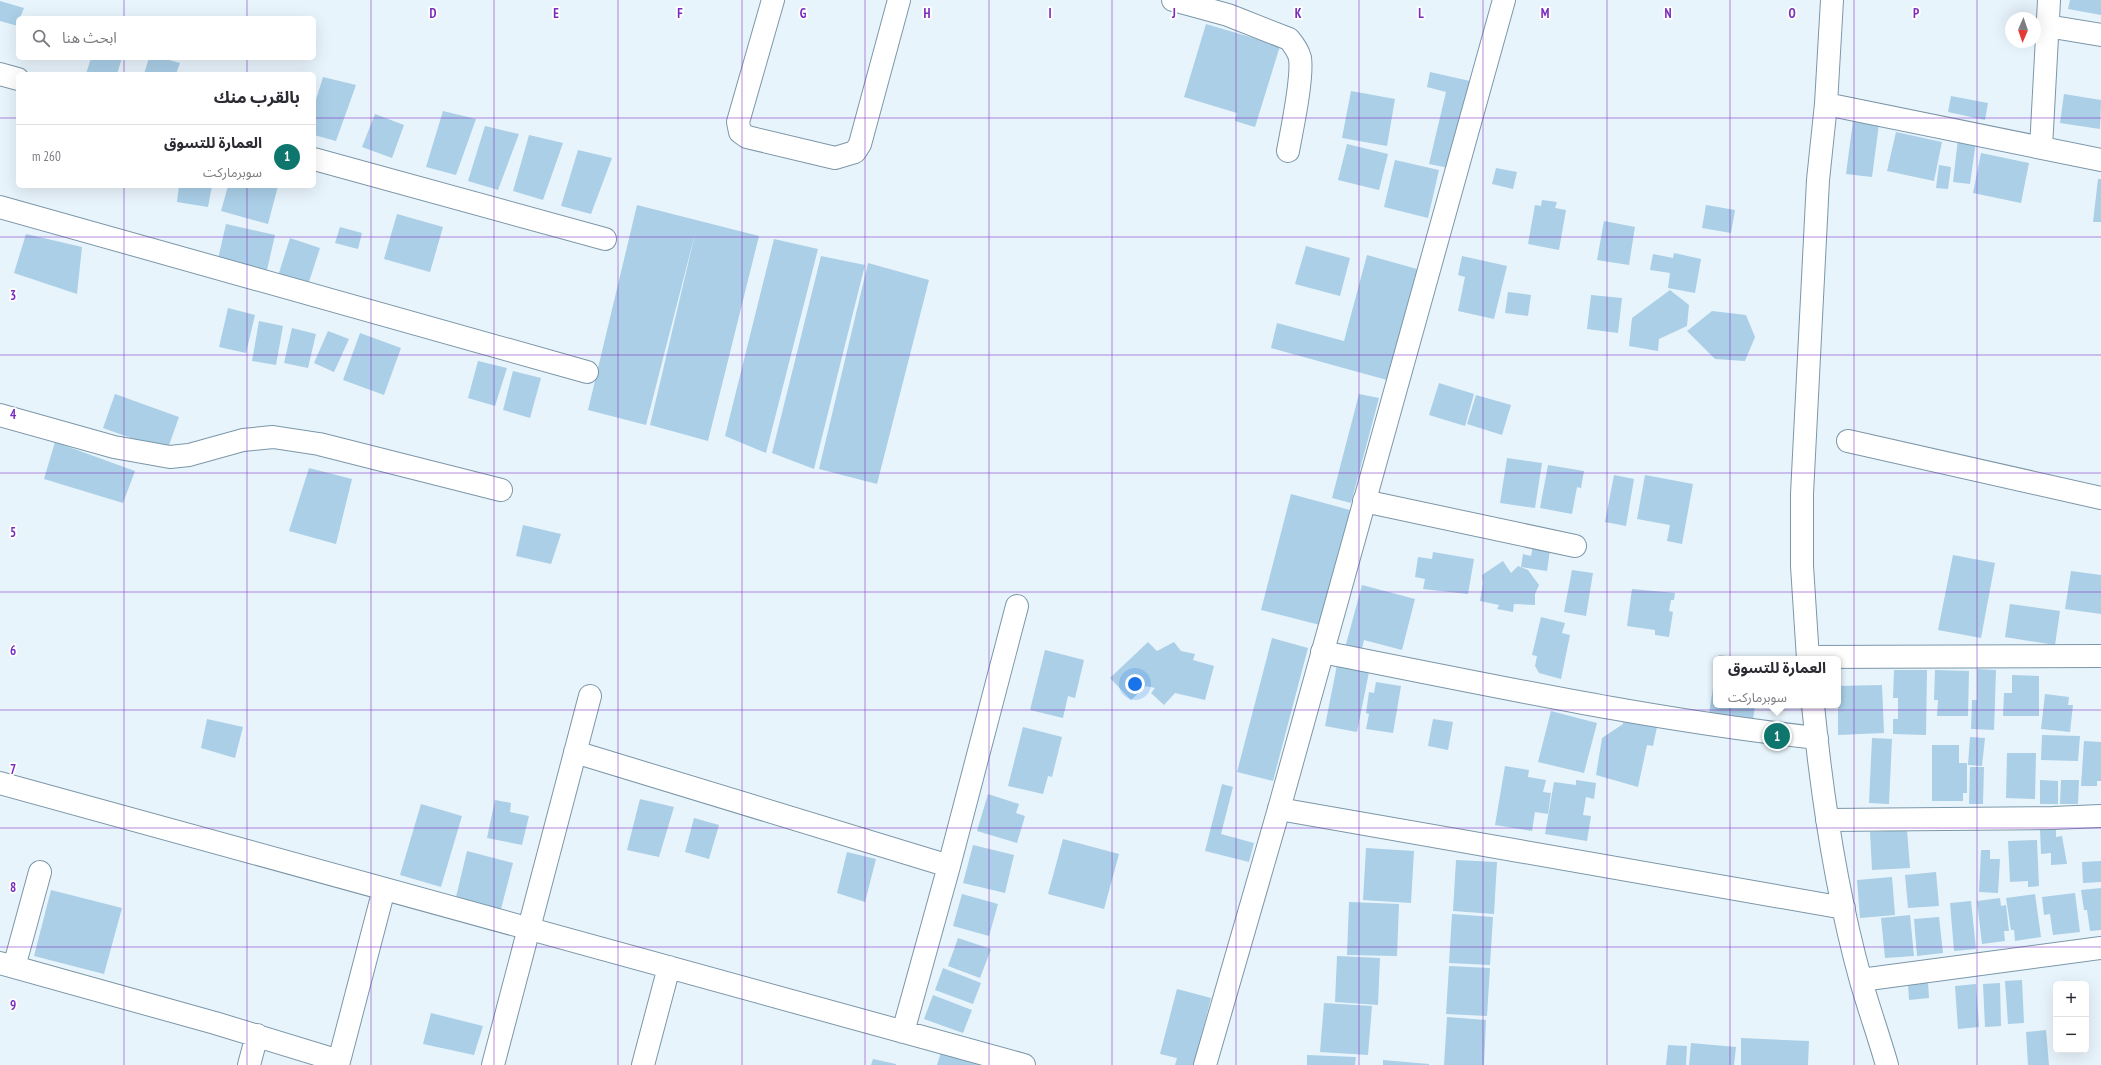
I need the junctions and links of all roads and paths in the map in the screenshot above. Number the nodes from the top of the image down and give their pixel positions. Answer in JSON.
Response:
{"nodes":[{"id":1,"x":773,"y":0,"type":"edge"},
{"id":2,"x":899,"y":0,"type":"edge"},
{"id":3,"x":1173,"y":0,"type":"edge"},
{"id":4,"x":1504,"y":0,"type":"edge"},
{"id":5,"x":1832,"y":0,"type":"edge"},
{"id":6,"x":2049,"y":0,"type":"edge"},
{"id":7,"x":2047,"y":26,"type":"junction"},
{"id":8,"x":2101,"y":35,"type":"edge"},
{"id":9,"x":0,"y":74,"type":"edge"},
{"id":10,"x":16,"y":78,"type":"edge"},
{"id":11,"x":1826,"y":104,"type":"junction"},
{"id":12,"x":2041,"y":148,"type":"junction"},
{"id":13,"x":1288,"y":151,"type":"dead end"},
{"id":14,"x":2101,"y":160,"type":"edge"},
{"id":15,"x":316,"y":161,"type":"edge"},
{"id":16,"x":0,"y":207,"type":"edge"},
{"id":17,"x":605,"y":239,"type":"dead end"},
{"id":18,"x":587,"y":372,"type":"dead end"},
{"id":19,"x":0,"y":415,"type":"edge"},
{"id":20,"x":1848,"y":441,"type":"dead end"},
{"id":21,"x":500,"y":490,"type":"dead end"},
{"id":22,"x":2101,"y":498,"type":"edge"},
{"id":23,"x":1364,"y":501,"type":"junction"},
{"id":24,"x":1575,"y":546,"type":"dead end"},
{"id":25,"x":1017,"y":606,"type":"dead end"},
{"id":26,"x":1322,"y":652,"type":"junction"},
{"id":27,"x":1808,"y":656,"type":"edge"},
{"id":28,"x":2101,"y":656,"type":"edge"},
{"id":29,"x":1841,"y":658,"type":"edge"},
{"id":30,"x":590,"y":696,"type":"dead end"},
{"id":31,"x":1813,"y":708,"type":"edge"},
{"id":32,"x":1816,"y":738,"type":"junction"},
{"id":33,"x":575,"y":752,"type":"junction"},
{"id":34,"x":0,"y":783,"type":"edge"},
{"id":35,"x":1279,"y":809,"type":"junction"},
{"id":36,"x":2101,"y":816,"type":"edge"},
{"id":37,"x":1827,"y":820,"type":"junction"},
{"id":38,"x":949,"y":866,"type":"junction"},
{"id":39,"x":40,"y":872,"type":"dead end"},
{"id":40,"x":384,"y":889,"type":"junction"},
{"id":41,"x":1844,"y":908,"type":"junction"},
{"id":42,"x":529,"y":929,"type":"junction"},
{"id":43,"x":2101,"y":948,"type":"edge"},
{"id":44,"x":7,"y":965,"type":"edge"},
{"id":45,"x":669,"y":968,"type":"junction"},
{"id":46,"x":1861,"y":980,"type":"junction"},
{"id":47,"x":903,"y":1032,"type":"junction"},
{"id":48,"x":257,"y":1035,"type":"junction"},
{"id":49,"x":339,"y":1063,"type":"edge"},
{"id":50,"x":249,"y":1065,"type":"edge"},
{"id":51,"x":493,"y":1065,"type":"edge"},
{"id":52,"x":643,"y":1065,"type":"edge"},
{"id":53,"x":1024,"y":1065,"type":"edge"},
{"id":54,"x":1205,"y":1065,"type":"edge"},
{"id":55,"x":1887,"y":1065,"type":"edge"}],
"edges":[{"from":1,"to":2,"type":"street"},
{"from":3,"to":13,"type":"street"},
{"from":4,"to":23,"type":"street"},
{"from":5,"to":11,"type":"street"},
{"from":6,"to":7,"type":"street"},
{"from":7,"to":8,"type":"street"},
{"from":7,"to":12,"type":"street"},
{"from":9,"to":10,"type":"street"},
{"from":11,"to":12,"type":"street"},
{"from":11,"to":27,"type":"street"},
{"from":12,"to":14,"type":"street"},
{"from":15,"to":17,"type":"street"},
{"from":16,"to":18,"type":"street"},
{"from":19,"to":21,"type":"street"},
{"from":20,"to":22,"type":"street"},
{"from":23,"to":24,"type":"street"},
{"from":23,"to":26,"type":"street"},
{"from":25,"to":38,"type":"street"},
{"from":26,"to":32,"type":"street"},
{"from":26,"to":35,"type":"street"},
{"from":28,"to":29,"type":"street"},
{"from":30,"to":33,"type":"street"},
{"from":31,"to":32,"type":"street"},
{"from":32,"to":37,"type":"street"},
{"from":33,"to":38,"type":"street"},
{"from":33,"to":42,"type":"street"},
{"from":34,"to":40,"type":"street"},
{"from":35,"to":41,"type":"street"},
{"from":35,"to":54,"type":"street"},
{"from":36,"to":37,"type":"street"},
{"from":37,"to":41,"type":"street"},
{"from":38,"to":47,"type":"street"},
{"from":39,"to":44,"type":"street"},
{"from":40,"to":42,"type":"street"},
{"from":40,"to":49,"type":"street"},
{"from":41,"to":46,"type":"street"},
{"from":42,"to":45,"type":"street"},
{"from":42,"to":51,"type":"street"},
{"from":43,"to":46,"type":"street"},
{"from":44,"to":48,"type":"street"},
{"from":45,"to":47,"type":"street"},
{"from":45,"to":52,"type":"street"},
{"from":46,"to":55,"type":"street"},
{"from":47,"to":53,"type":"street"},
{"from":48,"to":49,"type":"street"},
{"from":48,"to":50,"type":"street"}]}
